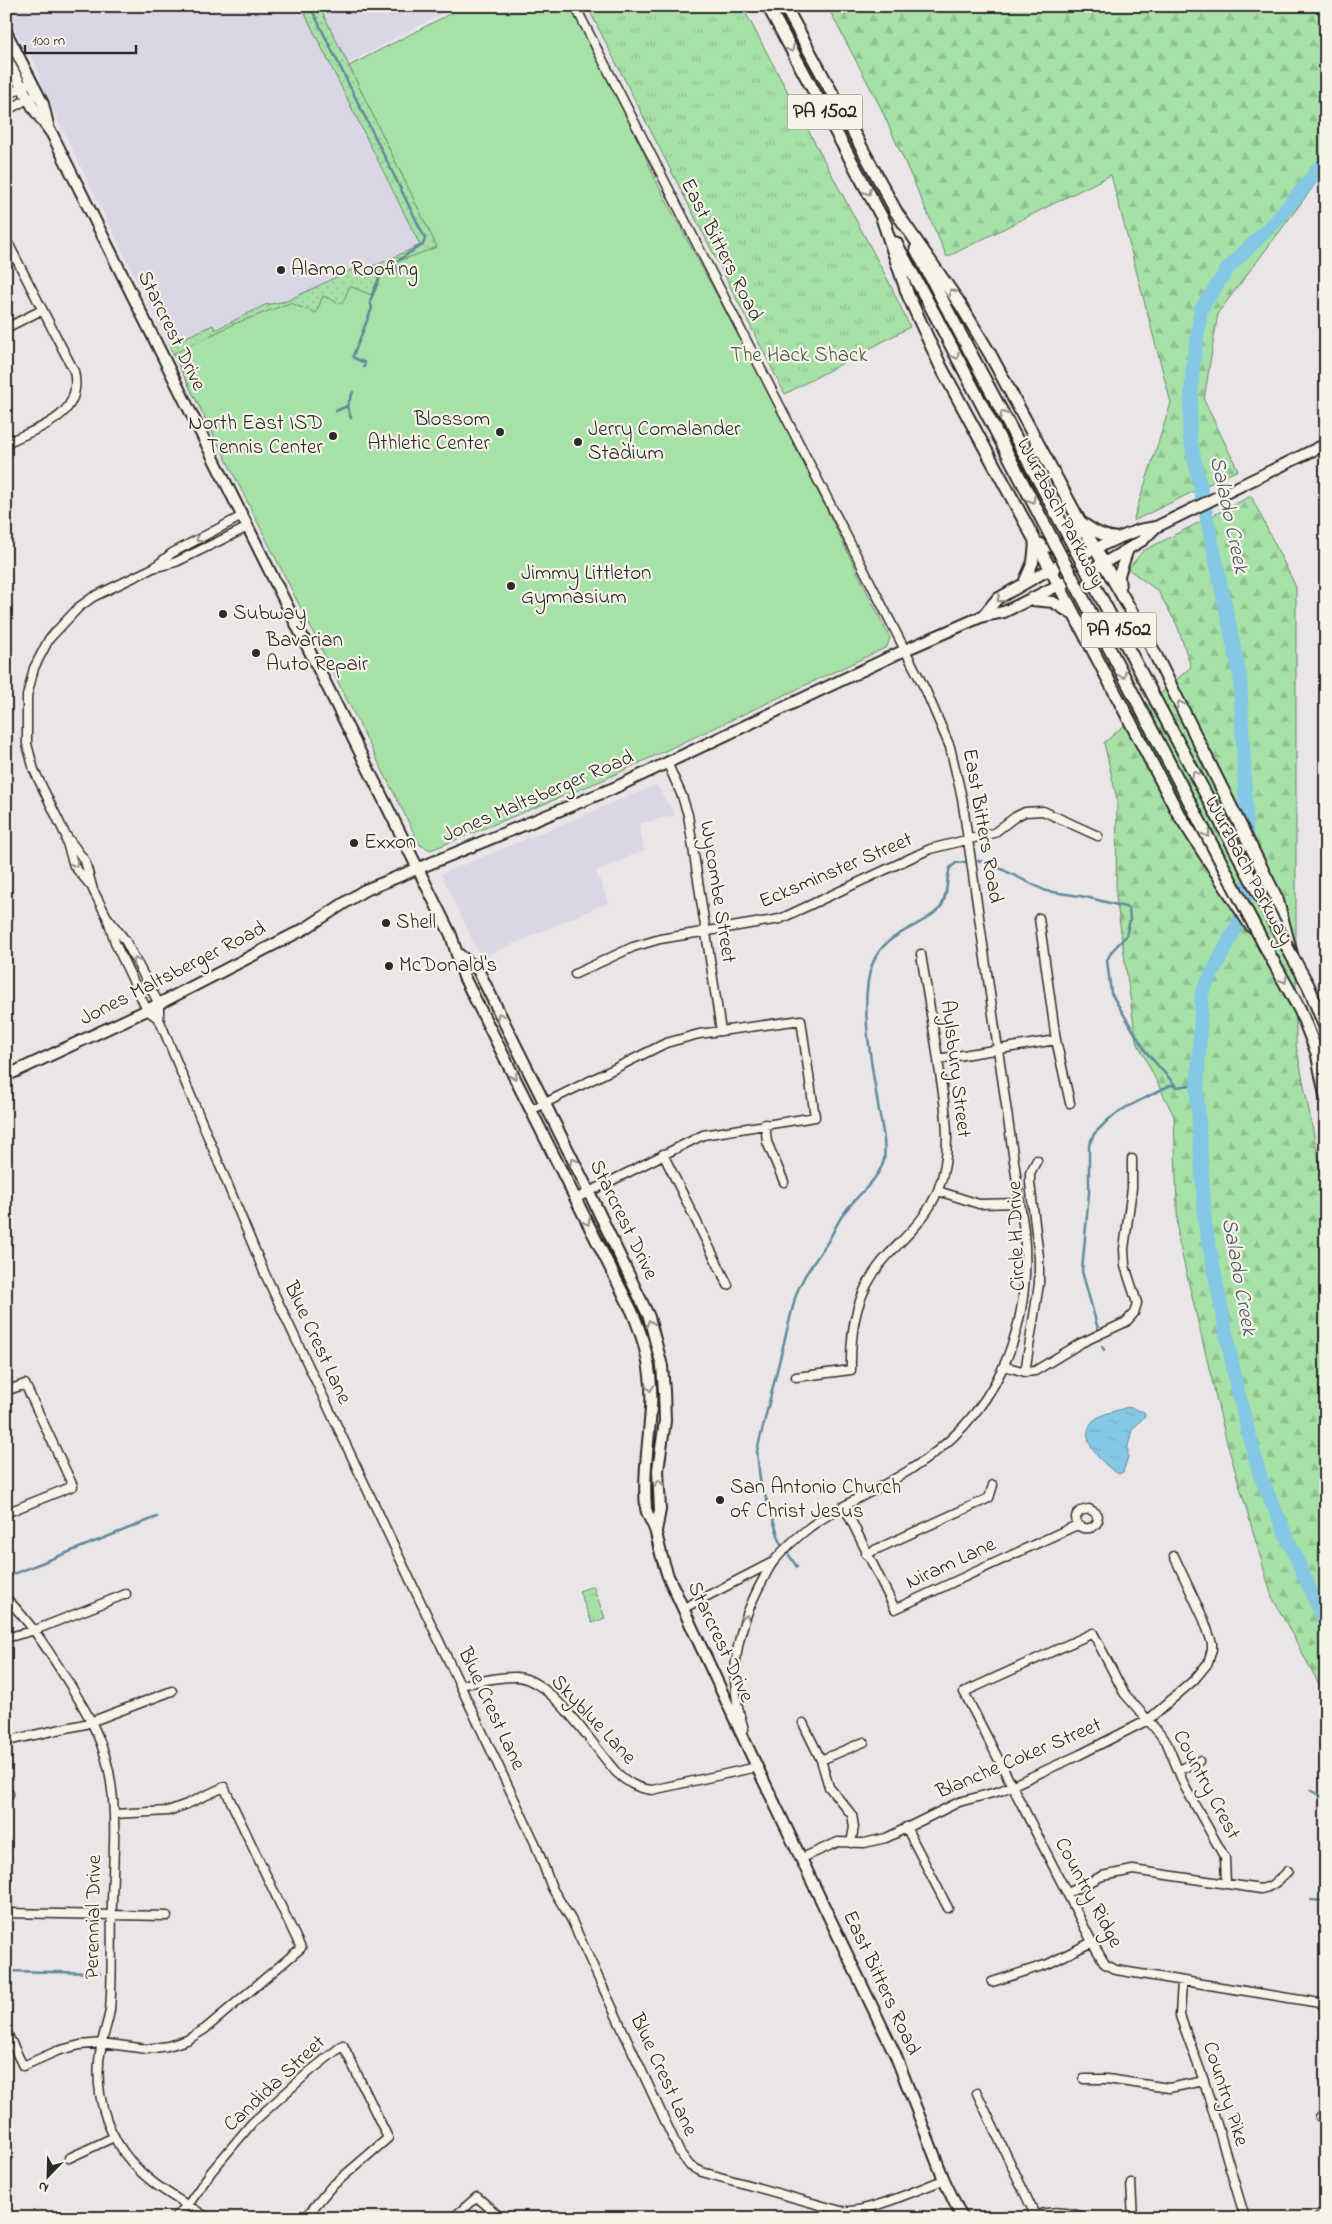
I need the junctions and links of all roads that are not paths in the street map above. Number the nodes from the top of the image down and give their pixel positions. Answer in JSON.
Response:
{"nodes":[{"id":1,"x":575,"y":6,"type":"edge"},
{"id":2,"x":768,"y":6,"type":"edge"},
{"id":3,"x":785,"y":6,"type":"edge"},
{"id":4,"x":6,"y":32,"type":"edge"},
{"id":5,"x":6,"y":58,"type":"edge"},
{"id":6,"x":32,"y":81,"type":"junction"},
{"id":7,"x":22,"y":87,"type":"junction"},
{"id":8,"x":38,"y":93,"type":"junction"},
{"id":9,"x":6,"y":96,"type":"edge"},
{"id":10,"x":28,"y":99,"type":"junction"},
{"id":11,"x":6,"y":111,"type":"edge"},
{"id":12,"x":49,"y":129,"type":"junction"},
{"id":13,"x":894,"y":209,"type":"junction"},
{"id":14,"x":882,"y":218,"type":"junction"},
{"id":15,"x":6,"y":239,"type":"edge"},
{"id":16,"x":42,"y":310,"type":"junction"},
{"id":17,"x":6,"y":328,"type":"edge"},
{"id":18,"x":6,"y":443,"type":"edge"},
{"id":19,"x":1326,"y":444,"type":"edge"},
{"id":20,"x":242,"y":516,"type":"junction"},
{"id":21,"x":1080,"y":522,"type":"junction"},
{"id":22,"x":248,"y":527,"type":"junction"},
{"id":23,"x":1156,"y":527,"type":"junction"},
{"id":24,"x":1118,"y":538,"type":"junction"},
{"id":25,"x":1035,"y":543,"type":"junction"},
{"id":26,"x":1096,"y":549,"type":"junction"},
{"id":27,"x":1128,"y":549,"type":"junction"},
{"id":28,"x":1104,"y":563,"type":"junction"},
{"id":29,"x":153,"y":568,"type":"junction"},
{"id":30,"x":1051,"y":570,"type":"junction"},
{"id":31,"x":1023,"y":584,"type":"junction"},
{"id":32,"x":1059,"y":586,"type":"junction"},
{"id":33,"x":1120,"y":591,"type":"junction"},
{"id":34,"x":1028,"y":600,"type":"junction"},
{"id":35,"x":1074,"y":615,"type":"junction"},
{"id":36,"x":983,"y":616,"type":"junction"},
{"id":37,"x":905,"y":650,"type":"junction"},
{"id":38,"x":667,"y":762,"type":"junction"},
{"id":39,"x":65,"y":834,"type":"junction"},
{"id":40,"x":1098,"y":836,"type":"dead end"},
{"id":41,"x":968,"y":840,"type":"junction"},
{"id":42,"x":418,"y":868,"type":"junction"},
{"id":43,"x":94,"y":890,"type":"junction"},
{"id":44,"x":107,"y":918,"type":"junction"},
{"id":45,"x":1039,"y":918,"type":"dead end"},
{"id":46,"x":706,"y":931,"type":"junction"},
{"id":47,"x":1268,"y":950,"type":"junction"},
{"id":48,"x":457,"y":953,"type":"junction"},
{"id":49,"x":921,"y":954,"type":"dead end"},
{"id":50,"x":1292,"y":956,"type":"junction"},
{"id":51,"x":575,"y":974,"type":"dead end"},
{"id":52,"x":159,"y":1004,"type":"junction"},
{"id":53,"x":147,"y":1010,"type":"junction"},
{"id":54,"x":159,"y":1019,"type":"junction"},
{"id":55,"x":1326,"y":1029,"type":"edge"},
{"id":56,"x":721,"y":1031,"type":"junction"},
{"id":57,"x":1056,"y":1040,"type":"junction"},
{"id":58,"x":998,"y":1050,"type":"junction"},
{"id":59,"x":938,"y":1058,"type":"junction"},
{"id":60,"x":6,"y":1076,"type":"edge"},
{"id":61,"x":1326,"y":1098,"type":"edge"},
{"id":62,"x":1070,"y":1103,"type":"dead end"},
{"id":63,"x":544,"y":1104,"type":"junction"},
{"id":64,"x":531,"y":1110,"type":"junction"},
{"id":65,"x":765,"y":1124,"type":"junction"},
{"id":66,"x":663,"y":1154,"type":"junction"},
{"id":67,"x":1132,"y":1159,"type":"dead end"},
{"id":68,"x":1037,"y":1160,"type":"dead end"},
{"id":69,"x":784,"y":1182,"type":"dead end"},
{"id":70,"x":938,"y":1191,"type":"junction"},
{"id":71,"x":589,"y":1192,"type":"junction"},
{"id":72,"x":575,"y":1199,"type":"junction"},
{"id":73,"x":1020,"y":1204,"type":"junction"},
{"id":74,"x":728,"y":1285,"type":"dead end"},
{"id":75,"x":661,"y":1361,"type":"junction"},
{"id":76,"x":648,"y":1364,"type":"junction"},
{"id":77,"x":1004,"y":1366,"type":"junction"},
{"id":78,"x":1025,"y":1372,"type":"junction"},
{"id":79,"x":796,"y":1377,"type":"dead end"},
{"id":80,"x":6,"y":1391,"type":"edge"},
{"id":81,"x":648,"y":1437,"type":"junction"},
{"id":82,"x":662,"y":1440,"type":"junction"},
{"id":83,"x":994,"y":1485,"type":"dead end"},
{"id":84,"x":844,"y":1506,"type":"junction"},
{"id":85,"x":6,"y":1513,"type":"edge"},
{"id":86,"x":1077,"y":1525,"type":"dead end"},
{"id":87,"x":656,"y":1532,"type":"junction"},
{"id":88,"x":866,"y":1554,"type":"junction"},
{"id":89,"x":1174,"y":1556,"type":"dead end"},
{"id":90,"x":772,"y":1562,"type":"junction"},
{"id":91,"x":126,"y":1594,"type":"dead end"},
{"id":92,"x":6,"y":1598,"type":"edge"},
{"id":93,"x":684,"y":1608,"type":"junction"},
{"id":94,"x":36,"y":1630,"type":"junction"},
{"id":95,"x":1093,"y":1633,"type":"joint"},
{"id":96,"x":6,"y":1638,"type":"edge"},
{"id":97,"x":460,"y":1685,"type":"junction"},
{"id":98,"x":172,"y":1691,"type":"dead end"},
{"id":99,"x":1148,"y":1720,"type":"junction"},
{"id":100,"x":92,"y":1721,"type":"junction"},
{"id":101,"x":802,"y":1723,"type":"dead end"},
{"id":102,"x":6,"y":1741,"type":"edge"},
{"id":103,"x":864,"y":1742,"type":"dead end"},
{"id":104,"x":821,"y":1760,"type":"junction"},
{"id":105,"x":1199,"y":1760,"type":"dead end"},
{"id":106,"x":757,"y":1767,"type":"junction"},
{"id":107,"x":1178,"y":1770,"type":"junction"},
{"id":108,"x":1012,"y":1785,"type":"junction"},
{"id":109,"x":114,"y":1814,"type":"junction"},
{"id":110,"x":906,"y":1827,"type":"junction"},
{"id":111,"x":851,"y":1842,"type":"junction"},
{"id":112,"x":802,"y":1858,"type":"junction"},
{"id":113,"x":1288,"y":1871,"type":"dead end"},
{"id":114,"x":1226,"y":1884,"type":"junction"},
{"id":115,"x":1068,"y":1893,"type":"junction"},
{"id":116,"x":948,"y":1908,"type":"dead end"},
{"id":117,"x":6,"y":1913,"type":"edge"},
{"id":118,"x":112,"y":1915,"type":"junction"},
{"id":119,"x":168,"y":1916,"type":"dead end"},
{"id":120,"x":1092,"y":1942,"type":"junction"},
{"id":121,"x":1182,"y":1981,"type":"junction"},
{"id":122,"x":992,"y":1982,"type":"dead end"},
{"id":123,"x":1326,"y":2004,"type":"edge"},
{"id":124,"x":6,"y":2031,"type":"edge"},
{"id":125,"x":102,"y":2043,"type":"junction"},
{"id":126,"x":1084,"y":2079,"type":"dead end"},
{"id":127,"x":1204,"y":2081,"type":"junction"},
{"id":128,"x":977,"y":2093,"type":"dead end"},
{"id":129,"x":114,"y":2137,"type":"junction"},
{"id":130,"x":69,"y":2158,"type":"dead end"},
{"id":131,"x":944,"y":2180,"type":"junction"},
{"id":132,"x":1131,"y":2183,"type":"dead end"},
{"id":133,"x":188,"y":2205,"type":"junction"},
{"id":134,"x":1032,"y":2216,"type":"edge"},
{"id":135,"x":1326,"y":2217,"type":"edge"},
{"id":136,"x":174,"y":2218,"type":"edge"},
{"id":137,"x":209,"y":2218,"type":"edge"},
{"id":138,"x":305,"y":2218,"type":"edge"},
{"id":139,"x":453,"y":2218,"type":"edge"},
{"id":140,"x":501,"y":2218,"type":"edge"},
{"id":141,"x":962,"y":2218,"type":"edge"},
{"id":142,"x":1086,"y":2218,"type":"edge"},
{"id":143,"x":1133,"y":2218,"type":"edge"},
{"id":144,"x":1245,"y":2218,"type":"edge"},
{"id":145,"x":1318,"y":2218,"type":"edge"}],
"edges":[{"from":1,"to":37,"type":"street","name":"East Bitters Road"},
{"from":2,"to":14,"type":"highway","name":"Wurzbach Parkway","number":"PA 1502","one_way":true},
{"from":3,"to":13,"type":"highway","name":"Wurzbach Parkway","number":"PA 1502"},
{"from":4,"to":6,"type":"main road","name":"Starcrest Drive"},
{"from":5,"to":7,"type":"main road","name":"Starcrest Drive"},
{"from":6,"to":7,"type":"street"},
{"from":6,"to":8,"type":"main road","name":"Starcrest Drive"},
{"from":7,"to":9,"type":"street"},
{"from":7,"to":10,"type":"main road","name":"Starcrest Drive"},
{"from":8,"to":10,"type":"street"},
{"from":8,"to":12,"type":"main road","name":"Starcrest Drive"},
{"from":10,"to":11,"type":"street"},
{"from":10,"to":12,"type":"main road","name":"Starcrest Drive"},
{"from":12,"to":20,"type":"main road","name":"Starcrest Drive"},
{"from":21,"to":13,"type":"highway","one_way":true},
{"from":50,"to":13,"type":"highway","name":"Wurzbach Parkway","number":"PA 1502","one_way":true,"bridge":true},
{"from":14,"to":25,"type":"highway"},
{"from":14,"to":47,"type":"highway","name":"Wurzbach Parkway","number":"PA 1502","one_way":true,"bridge":true},
{"from":15,"to":16,"type":"street"},
{"from":16,"to":17,"type":"street"},
{"from":16,"to":18,"type":"street"},
{"from":19,"to":23,"type":"main road","name":"Jones Maltsberger Road"},
{"from":20,"to":22,"type":"main road","name":"Starcrest Drive"},
{"from":20,"to":29,"type":"street","name":"Blue Crest Lane","one_way":true},
{"from":21,"to":24,"type":"main road"},
{"from":21,"to":25,"type":"highway"},
{"from":21,"to":26,"type":"highway"},
{"from":22,"to":29,"type":"street","name":"Blue Crest Lane"},
{"from":22,"to":42,"type":"main road","name":"Starcrest Drive"},
{"from":23,"to":24,"type":"main road","name":"Jones Maltsberger Road"},
{"from":23,"to":27,"type":"main road","name":"Jones Maltsberger Road"},
{"from":24,"to":26,"type":"main road","name":"Jones Maltsberger Road"},
{"from":25,"to":30,"type":"highway"},
{"from":25,"to":31,"type":"main road"},
{"from":26,"to":28,"type":"highway"},
{"from":26,"to":30,"type":"main road","name":"Jones Maltsberger Road"},
{"from":27,"to":28,"type":"main road","name":"Jones Maltsberger Road"},
{"from":27,"to":33,"type":"main road"},
{"from":28,"to":32,"type":"main road","name":"Jones Maltsberger Road"},
{"from":28,"to":33,"type":"highway"},
{"from":29,"to":39,"type":"street","name":"Blue Crest Lane"},
{"from":30,"to":31,"type":"main road","name":"Jones Maltsberger Road"},
{"from":30,"to":32,"type":"highway"},
{"from":31,"to":36,"type":"main road","name":"Jones Maltsberger Road","one_way":true},
{"from":32,"to":34,"type":"main road","name":"Jones Maltsberger Road"},
{"from":32,"to":35,"type":"highway"},
{"from":50,"to":33,"type":"highway","one_way":true,"bridge":true},
{"from":34,"to":35,"type":"main road"},
{"from":34,"to":36,"type":"main road","name":"Jones Maltsberger Road"},
{"from":35,"to":47,"type":"highway","bridge":true},
{"from":36,"to":37,"type":"main road","name":"Jones Maltsberger Road"},
{"from":37,"to":38,"type":"main road","name":"Jones Maltsberger Road"},
{"from":37,"to":41,"type":"street","name":"East Bitters Road"},
{"from":38,"to":42,"type":"main road","name":"Jones Maltsberger Road"},
{"from":38,"to":46,"type":"street","name":"Wycombe Street"},
{"from":39,"to":43,"type":"street","name":"Blue Crest Lane"},
{"from":39,"to":43,"type":"street","name":"Blue Crest Lane","one_way":true},
{"from":40,"to":41,"type":"street","name":"Ecksminster Street"},
{"from":41,"to":46,"type":"street","name":"Ecksminster Street"},
{"from":41,"to":58,"type":"street","name":"East Bitters Road"},
{"from":42,"to":48,"type":"main road","name":"Starcrest Drive"},
{"from":42,"to":52,"type":"main road","name":"Jones Maltsberger Road"},
{"from":43,"to":44,"type":"street","name":"Blue Crest Lane"},
{"from":52,"to":44,"type":"street","name":"Blue Crest Lane","one_way":true},
{"from":44,"to":53,"type":"street","name":"Blue Crest Lane"},
{"from":45,"to":57,"type":"street"},
{"from":46,"to":51,"type":"street","name":"Ecksminster Street"},
{"from":46,"to":56,"type":"street","name":"Wycombe Street"},
{"from":47,"to":61,"type":"highway","name":"Wurzbach Parkway","number":"PA 1502","one_way":true},
{"from":63,"to":48,"type":"main road","name":"Starcrest Drive","one_way":true},
{"from":48,"to":64,"type":"main road","name":"Starcrest Drive","one_way":true},
{"from":49,"to":59,"type":"street","name":"Aylsbury Street"},
{"from":50,"to":55,"type":"highway","name":"Wurzbach Parkway","number":"PA 1502"},
{"from":52,"to":53,"type":"main road","name":"Jones Maltsberger Road"},
{"from":52,"to":54,"type":"street","name":"Blue Crest Lane"},
{"from":53,"to":54,"type":"street","name":"Blue Crest Lane"},
{"from":53,"to":60,"type":"main road","name":"Jones Maltsberger Road"},
{"from":54,"to":97,"type":"street","name":"Blue Crest Lane"},
{"from":56,"to":63,"type":"street"},
{"from":56,"to":65,"type":"street"},
{"from":57,"to":58,"type":"street"},
{"from":57,"to":62,"type":"street"},
{"from":58,"to":59,"type":"street"},
{"from":58,"to":73,"type":"street","name":"East Bitters Road"},
{"from":59,"to":70,"type":"street","name":"Aylsbury Street"},
{"from":63,"to":64,"type":"street"},
{"from":71,"to":63,"type":"main road","name":"Starcrest Drive","one_way":true},
{"from":64,"to":72,"type":"main road","name":"Starcrest Drive"},
{"from":65,"to":66,"type":"street"},
{"from":65,"to":69,"type":"street"},
{"from":66,"to":71,"type":"street"},
{"from":66,"to":74,"type":"street"},
{"from":67,"to":78,"type":"street"},
{"from":68,"to":78,"type":"street","name":"Circle H Drive"},
{"from":70,"to":73,"type":"street"},
{"from":70,"to":79,"type":"street","name":"Aylsbury Street"},
{"from":71,"to":72,"type":"street"},
{"from":75,"to":71,"type":"main road","name":"Starcrest Drive","one_way":true},
{"from":72,"to":76,"type":"main road","name":"Starcrest Drive","one_way":true},
{"from":73,"to":77,"type":"street","name":"East Bitters Road"},
{"from":75,"to":76,"type":"main road"},
{"from":75,"to":82,"type":"main road","name":"Starcrest Drive"},
{"from":76,"to":81,"type":"main road","name":"Starcrest Drive","one_way":true},
{"from":77,"to":78,"type":"street"},
{"from":77,"to":84,"type":"street","name":"East Bitters Road"},
{"from":80,"to":85,"type":"street"},
{"from":81,"to":82,"type":"main road"},
{"from":81,"to":87,"type":"main road","name":"Starcrest Drive"},
{"from":87,"to":82,"type":"main road","name":"Starcrest Drive","one_way":true},
{"from":83,"to":88,"type":"street"},
{"from":84,"to":88,"type":"street"},
{"from":84,"to":90,"type":"street","name":"East Bitters Road"},
{"from":86,"to":88,"type":"street","name":"Niram Lane"},
{"from":87,"to":93,"type":"main road","name":"Starcrest Drive"},
{"from":89,"to":99,"type":"street","name":"Blanche Coker Street"},
{"from":90,"to":93,"type":"street"},
{"from":106,"to":90,"type":"street","one_way":true},
{"from":91,"to":94,"type":"street"},
{"from":92,"to":94,"type":"street","name":"Perennial Drive"},
{"from":93,"to":106,"type":"main road","name":"Starcrest Drive"},
{"from":94,"to":96,"type":"street"},
{"from":94,"to":100,"type":"street","name":"Perennial Drive"},
{"from":95,"to":99,"type":"street","name":"Country Crest"},
{"from":95,"to":108,"type":"street","name":"Country Ridge"},
{"from":97,"to":106,"type":"street","name":"Skyblue Lane"},
{"from":97,"to":131,"type":"street","name":"Blue Crest Lane"},
{"from":98,"to":100,"type":"street"},
{"from":99,"to":107,"type":"street","name":"Country Crest"},
{"from":99,"to":108,"type":"street","name":"Blanche Coker Street"},
{"from":100,"to":102,"type":"street"},
{"from":100,"to":109,"type":"street","name":"Perennial Drive"},
{"from":101,"to":104,"type":"street"},
{"from":103,"to":104,"type":"street"},
{"from":104,"to":111,"type":"street"},
{"from":105,"to":107,"type":"street"},
{"from":106,"to":112,"type":"main road","name":"East Bitters Road"},
{"from":107,"to":114,"type":"street","name":"Country Crest"},
{"from":108,"to":110,"type":"street","name":"Blanche Coker Street"},
{"from":108,"to":115,"type":"street","name":"Country Ridge"},
{"from":109,"to":118,"type":"street","name":"Perennial Drive"},
{"from":109,"to":125,"type":"street"},
{"from":110,"to":111,"type":"street","name":"Blanche Coker Street"},
{"from":110,"to":116,"type":"street"},
{"from":111,"to":112,"type":"street","name":"Blanche Coker Street"},
{"from":112,"to":131,"type":"main road","name":"East Bitters Road"},
{"from":113,"to":114,"type":"street"},
{"from":114,"to":115,"type":"street"},
{"from":115,"to":120,"type":"street","name":"Country Ridge"},
{"from":117,"to":118,"type":"street"},
{"from":118,"to":119,"type":"street"},
{"from":118,"to":125,"type":"street","name":"Perennial Drive"},
{"from":120,"to":121,"type":"street","name":"Country Ridge"},
{"from":120,"to":122,"type":"street"},
{"from":121,"to":123,"type":"street","name":"Country Ridge"},
{"from":121,"to":127,"type":"street","name":"Country Pike"},
{"from":124,"to":125,"type":"street"},
{"from":125,"to":129,"type":"street","name":"Perennial Drive"},
{"from":126,"to":127,"type":"street"},
{"from":127,"to":144,"type":"street","name":"Country Pike"},
{"from":128,"to":134,"type":"street"},
{"from":129,"to":130,"type":"street"},
{"from":129,"to":133,"type":"street","name":"Perennial Drive"},
{"from":131,"to":141,"type":"main road","name":"East Bitters Road"},
{"from":132,"to":143,"type":"street"},
{"from":133,"to":136,"type":"street","name":"Candida Street"},
{"from":133,"to":137,"type":"street","name":"Perennial Drive"},
{"from":133,"to":138,"type":"street","name":"Candida Street"},
{"from":134,"to":142,"type":"street"},
{"from":135,"to":145,"type":"street"},
{"from":139,"to":140,"type":"street"}]}
